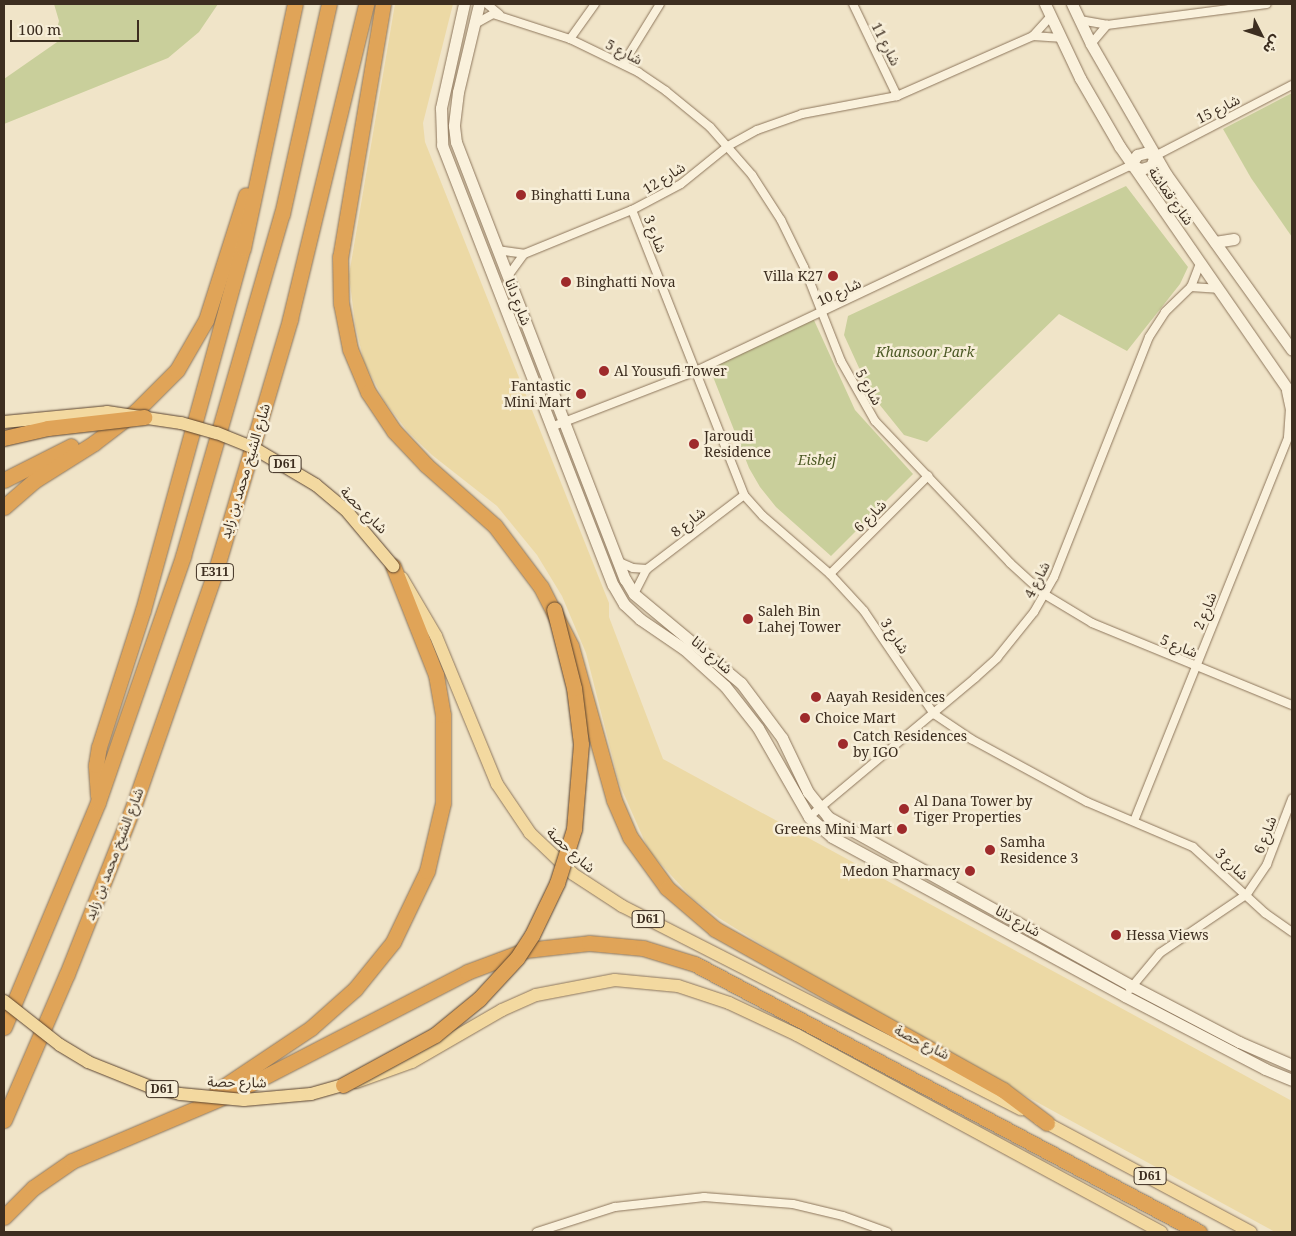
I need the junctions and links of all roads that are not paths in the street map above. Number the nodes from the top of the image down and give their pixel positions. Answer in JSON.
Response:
{"nodes":[{"id":1,"x":295,"y":4,"type":"edge"},
{"id":2,"x":329,"y":4,"type":"edge"},
{"id":3,"x":366,"y":4,"type":"edge"},
{"id":4,"x":383,"y":4,"type":"edge"},
{"id":5,"x":464,"y":4,"type":"edge"},
{"id":6,"x":479,"y":4,"type":"edge"},
{"id":7,"x":487,"y":4,"type":"edge"},
{"id":8,"x":595,"y":4,"type":"edge"},
{"id":9,"x":660,"y":4,"type":"edge"},
{"id":10,"x":853,"y":4,"type":"edge"},
{"id":11,"x":1044,"y":4,"type":"edge"},
{"id":12,"x":1072,"y":4,"type":"edge"},
{"id":13,"x":1267,"y":4,"type":"edge"},
{"id":14,"x":501,"y":15,"type":"junction"},
{"id":15,"x":1050,"y":17,"type":"junction"},
{"id":16,"x":1080,"y":20,"type":"junction"},
{"id":17,"x":474,"y":25,"type":"junction"},
{"id":18,"x":1107,"y":25,"type":"junction"},
{"id":19,"x":1034,"y":36,"type":"junction"},
{"id":20,"x":1060,"y":38,"type":"junction"},
{"id":21,"x":570,"y":40,"type":"junction"},
{"id":22,"x":1092,"y":44,"type":"junction"},
{"id":23,"x":623,"y":64,"type":"junction"},
{"id":24,"x":1292,"y":85,"type":"edge"},
{"id":25,"x":897,"y":96,"type":"junction"},
{"id":26,"x":267,"y":130,"type":"junction"},
{"id":27,"x":728,"y":146,"type":"junction"},
{"id":28,"x":1155,"y":156,"type":"junction"},
{"id":29,"x":1131,"y":165,"type":"junction"},
{"id":30,"x":632,"y":210,"type":"junction"},
{"id":31,"x":1234,"y":239,"type":"dead end"},
{"id":32,"x":1215,"y":242,"type":"junction"},
{"id":33,"x":497,"y":250,"type":"junction"},
{"id":34,"x":524,"y":254,"type":"junction"},
{"id":35,"x":1200,"y":264,"type":"junction"},
{"id":36,"x":508,"y":276,"type":"junction"},
{"id":37,"x":1191,"y":287,"type":"junction"},
{"id":38,"x":1217,"y":288,"type":"junction"},
{"id":39,"x":821,"y":314,"type":"junction"},
{"id":40,"x":1292,"y":350,"type":"edge"},
{"id":41,"x":696,"y":371,"type":"junction"},
{"id":42,"x":1284,"y":383,"type":"junction"},
{"id":43,"x":1292,"y":394,"type":"edge"},
{"id":44,"x":144,"y":416,"type":"junction"},
{"id":45,"x":4,"y":422,"type":"edge"},
{"id":46,"x":565,"y":422,"type":"junction"},
{"id":47,"x":120,"y":423,"type":"junction"},
{"id":48,"x":551,"y":427,"type":"junction"},
{"id":49,"x":1290,"y":435,"type":"edge"},
{"id":50,"x":4,"y":438,"type":"edge"},
{"id":51,"x":928,"y":476,"type":"junction"},
{"id":52,"x":4,"y":480,"type":"edge"},
{"id":53,"x":744,"y":495,"type":"junction"},
{"id":54,"x":4,"y":507,"type":"edge"},
{"id":55,"x":619,"y":562,"type":"junction"},
{"id":56,"x":394,"y":566,"type":"junction"},
{"id":57,"x":647,"y":569,"type":"junction"},
{"id":58,"x":830,"y":574,"type":"junction"},
{"id":59,"x":634,"y":594,"type":"junction"},
{"id":60,"x":1044,"y":594,"type":"junction"},
{"id":61,"x":554,"y":609,"type":"junction"},
{"id":62,"x":1196,"y":666,"type":"junction"},
{"id":63,"x":1292,"y":705,"type":"edge"},
{"id":64,"x":934,"y":714,"type":"junction"},
{"id":65,"x":1292,"y":799,"type":"edge"},
{"id":66,"x":98,"y":802,"type":"junction"},
{"id":67,"x":819,"y":809,"type":"junction"},
{"id":68,"x":809,"y":817,"type":"junction"},
{"id":69,"x":1284,"y":818,"type":"junction"},
{"id":70,"x":1134,"y":821,"type":"junction"},
{"id":71,"x":1292,"y":822,"type":"edge"},
{"id":72,"x":1247,"y":894,"type":"junction"},
{"id":73,"x":1292,"y":932,"type":"edge"},
{"id":74,"x":1132,"y":986,"type":"junction"},
{"id":75,"x":1125,"y":996,"type":"junction"},
{"id":76,"x":4,"y":1001,"type":"edge"},
{"id":77,"x":4,"y":1027,"type":"edge"},
{"id":78,"x":1292,"y":1065,"type":"edge"},
{"id":79,"x":1292,"y":1080,"type":"edge"},
{"id":80,"x":343,"y":1085,"type":"junction"},
{"id":81,"x":186,"y":1112,"type":"junction"},
{"id":82,"x":4,"y":1120,"type":"edge"},
{"id":83,"x":1047,"y":1123,"type":"junction"},
{"id":84,"x":4,"y":1217,"type":"edge"},
{"id":85,"x":537,"y":1232,"type":"edge"},
{"id":86,"x":887,"y":1232,"type":"edge"},
{"id":87,"x":1161,"y":1232,"type":"edge"},
{"id":88,"x":1199,"y":1232,"type":"edge"},
{"id":89,"x":1251,"y":1232,"type":"edge"}],
"edges":[{"from":1,"to":26,"type":"highway"},
{"from":2,"to":66,"type":"highway","number":"E311"},
{"from":3,"to":82,"type":"highway","name":"شارع الشيخ محمد بن زايد","number":"E311"},
{"from":4,"to":61,"type":"highway"},
{"from":5,"to":48,"type":"street","name":"شارع دانا"},
{"from":6,"to":17,"type":"street","name":"شارع دانا"},
{"from":7,"to":14,"type":"street","name":"شارع 5"},
{"from":8,"to":21,"type":"street"},
{"from":9,"to":23,"type":"street"},
{"from":10,"to":25,"type":"street","name":"شارع 11"},
{"from":11,"to":15,"type":"street","name":"شارع قماشة"},
{"from":12,"to":16,"type":"street","name":"شارع قماشة"},
{"from":13,"to":18,"type":"street"},
{"from":14,"to":17,"type":"street"},
{"from":14,"to":21,"type":"street","name":"شارع 5"},
{"from":15,"to":19,"type":"street"},
{"from":15,"to":20,"type":"street","name":"شارع قماشة"},
{"from":16,"to":18,"type":"street"},
{"from":16,"to":22,"type":"street","name":"شارع قماشة"},
{"from":17,"to":33,"type":"street","name":"شارع دانا"},
{"from":18,"to":22,"type":"street"},
{"from":19,"to":20,"type":"street"},
{"from":19,"to":25,"type":"street","name":"شارع 12"},
{"from":20,"to":29,"type":"street","name":"شارع قماشة"},
{"from":21,"to":23,"type":"street","name":"شارع 5"},
{"from":22,"to":28,"type":"street","name":"شارع قماشة"},
{"from":23,"to":27,"type":"street","name":"شارع 5"},
{"from":24,"to":28,"type":"street","name":"شارع 15"},
{"from":25,"to":27,"type":"street","name":"شارع 12"},
{"from":26,"to":47,"type":"highway"},
{"from":26,"to":66,"type":"highway"},
{"from":27,"to":30,"type":"street","name":"شارع 12"},
{"from":27,"to":39,"type":"street","name":"شارع 5"},
{"from":28,"to":29,"type":"street"},
{"from":28,"to":32,"type":"street","name":"شارع قماشة"},
{"from":29,"to":35,"type":"street","name":"شارع قماشة"},
{"from":29,"to":39,"type":"street","name":"شارع 10"},
{"from":30,"to":34,"type":"street","name":"شارع 12"},
{"from":30,"to":41,"type":"street","name":"شارع 3"},
{"from":31,"to":32,"type":"street"},
{"from":32,"to":40,"type":"street","name":"شارع قماشة"},
{"from":33,"to":34,"type":"street"},
{"from":33,"to":36,"type":"street","name":"شارع دانا"},
{"from":34,"to":36,"type":"street"},
{"from":35,"to":37,"type":"street","name":"شارع 4"},
{"from":35,"to":38,"type":"street","name":"شارع قماشة"},
{"from":36,"to":46,"type":"street","name":"شارع دانا"},
{"from":37,"to":38,"type":"street"},
{"from":37,"to":60,"type":"street","name":"شارع 4"},
{"from":38,"to":42,"type":"street","name":"شارع قماشة"},
{"from":39,"to":41,"type":"street","name":"شارع 10"},
{"from":39,"to":51,"type":"street","name":"شارع 5"},
{"from":41,"to":46,"type":"street","name":"شارع 10"},
{"from":41,"to":53,"type":"street","name":"شارع 3"},
{"from":42,"to":43,"type":"street","name":"شارع قماشة"},
{"from":42,"to":49,"type":"street","name":"شارع 2"},
{"from":44,"to":45,"type":"main road","name":"شارع حصة","number":"D61","bridge":true},
{"from":44,"to":50,"type":"highway","bridge":true},
{"from":44,"to":56,"type":"main road","name":"شارع حصة","number":"D61","bridge":true},
{"from":46,"to":48,"type":"street","name":"شارع 10"},
{"from":46,"to":55,"type":"street","name":"شارع دانا"},
{"from":47,"to":52,"type":"highway"},
{"from":47,"to":54,"type":"highway"},
{"from":48,"to":68,"type":"street","name":"شارع دانا"},
{"from":49,"to":62,"type":"street","name":"شارع 2"},
{"from":51,"to":58,"type":"street","name":"شارع 6"},
{"from":51,"to":60,"type":"street","name":"شارع 5"},
{"from":53,"to":57,"type":"street","name":"شارع 8"},
{"from":53,"to":58,"type":"street","name":"شارع 3"},
{"from":55,"to":57,"type":"street"},
{"from":55,"to":59,"type":"street","name":"شارع دانا"},
{"from":56,"to":81,"type":"highway"},
{"from":56,"to":83,"type":"main road","name":"شارع حصة","number":"D61"},
{"from":57,"to":59,"type":"street","name":"شارع 8"},
{"from":58,"to":64,"type":"street","name":"شارع 3"},
{"from":59,"to":67,"type":"street","name":"شارع دانا"},
{"from":60,"to":62,"type":"street","name":"شارع 5"},
{"from":60,"to":64,"type":"street","name":"شارع 4"},
{"from":61,"to":80,"type":"highway","bridge":true},
{"from":61,"to":83,"type":"highway","bridge":true},
{"from":62,"to":63,"type":"street","name":"شارع 5"},
{"from":62,"to":70,"type":"street","name":"شارع 2"},
{"from":64,"to":67,"type":"street","name":"شارع 4"},
{"from":64,"to":70,"type":"street","name":"شارع 3"},
{"from":65,"to":69,"type":"street","name":"شارع 6"},
{"from":66,"to":77,"type":"highway","number":"E311"},
{"from":67,"to":68,"type":"street","name":"شارع 4"},
{"from":67,"to":74,"type":"street","name":"شارع دانا"},
{"from":68,"to":75,"type":"street","name":"شارع دانا"},
{"from":69,"to":71,"type":"street"},
{"from":69,"to":72,"type":"street","name":"شارع 6"},
{"from":70,"to":72,"type":"street","name":"شارع 3"},
{"from":72,"to":73,"type":"street","name":"شارع 3"},
{"from":72,"to":74,"type":"street","name":"شارع 6"},
{"from":74,"to":75,"type":"street","name":"شارع 6"},
{"from":74,"to":78,"type":"street","name":"شارع دانا"},
{"from":75,"to":79,"type":"street","name":"شارع دانا"},
{"from":76,"to":80,"type":"main road","name":"شارع حصة","number":"D61","bridge":true},
{"from":80,"to":87,"type":"main road","name":"شارع حصة","number":"D61","bridge":true},
{"from":81,"to":84,"type":"highway"},
{"from":81,"to":88,"type":"highway"},
{"from":83,"to":89,"type":"main road","name":"شارع حصة","number":"D61"},
{"from":85,"to":86,"type":"street"}]}
